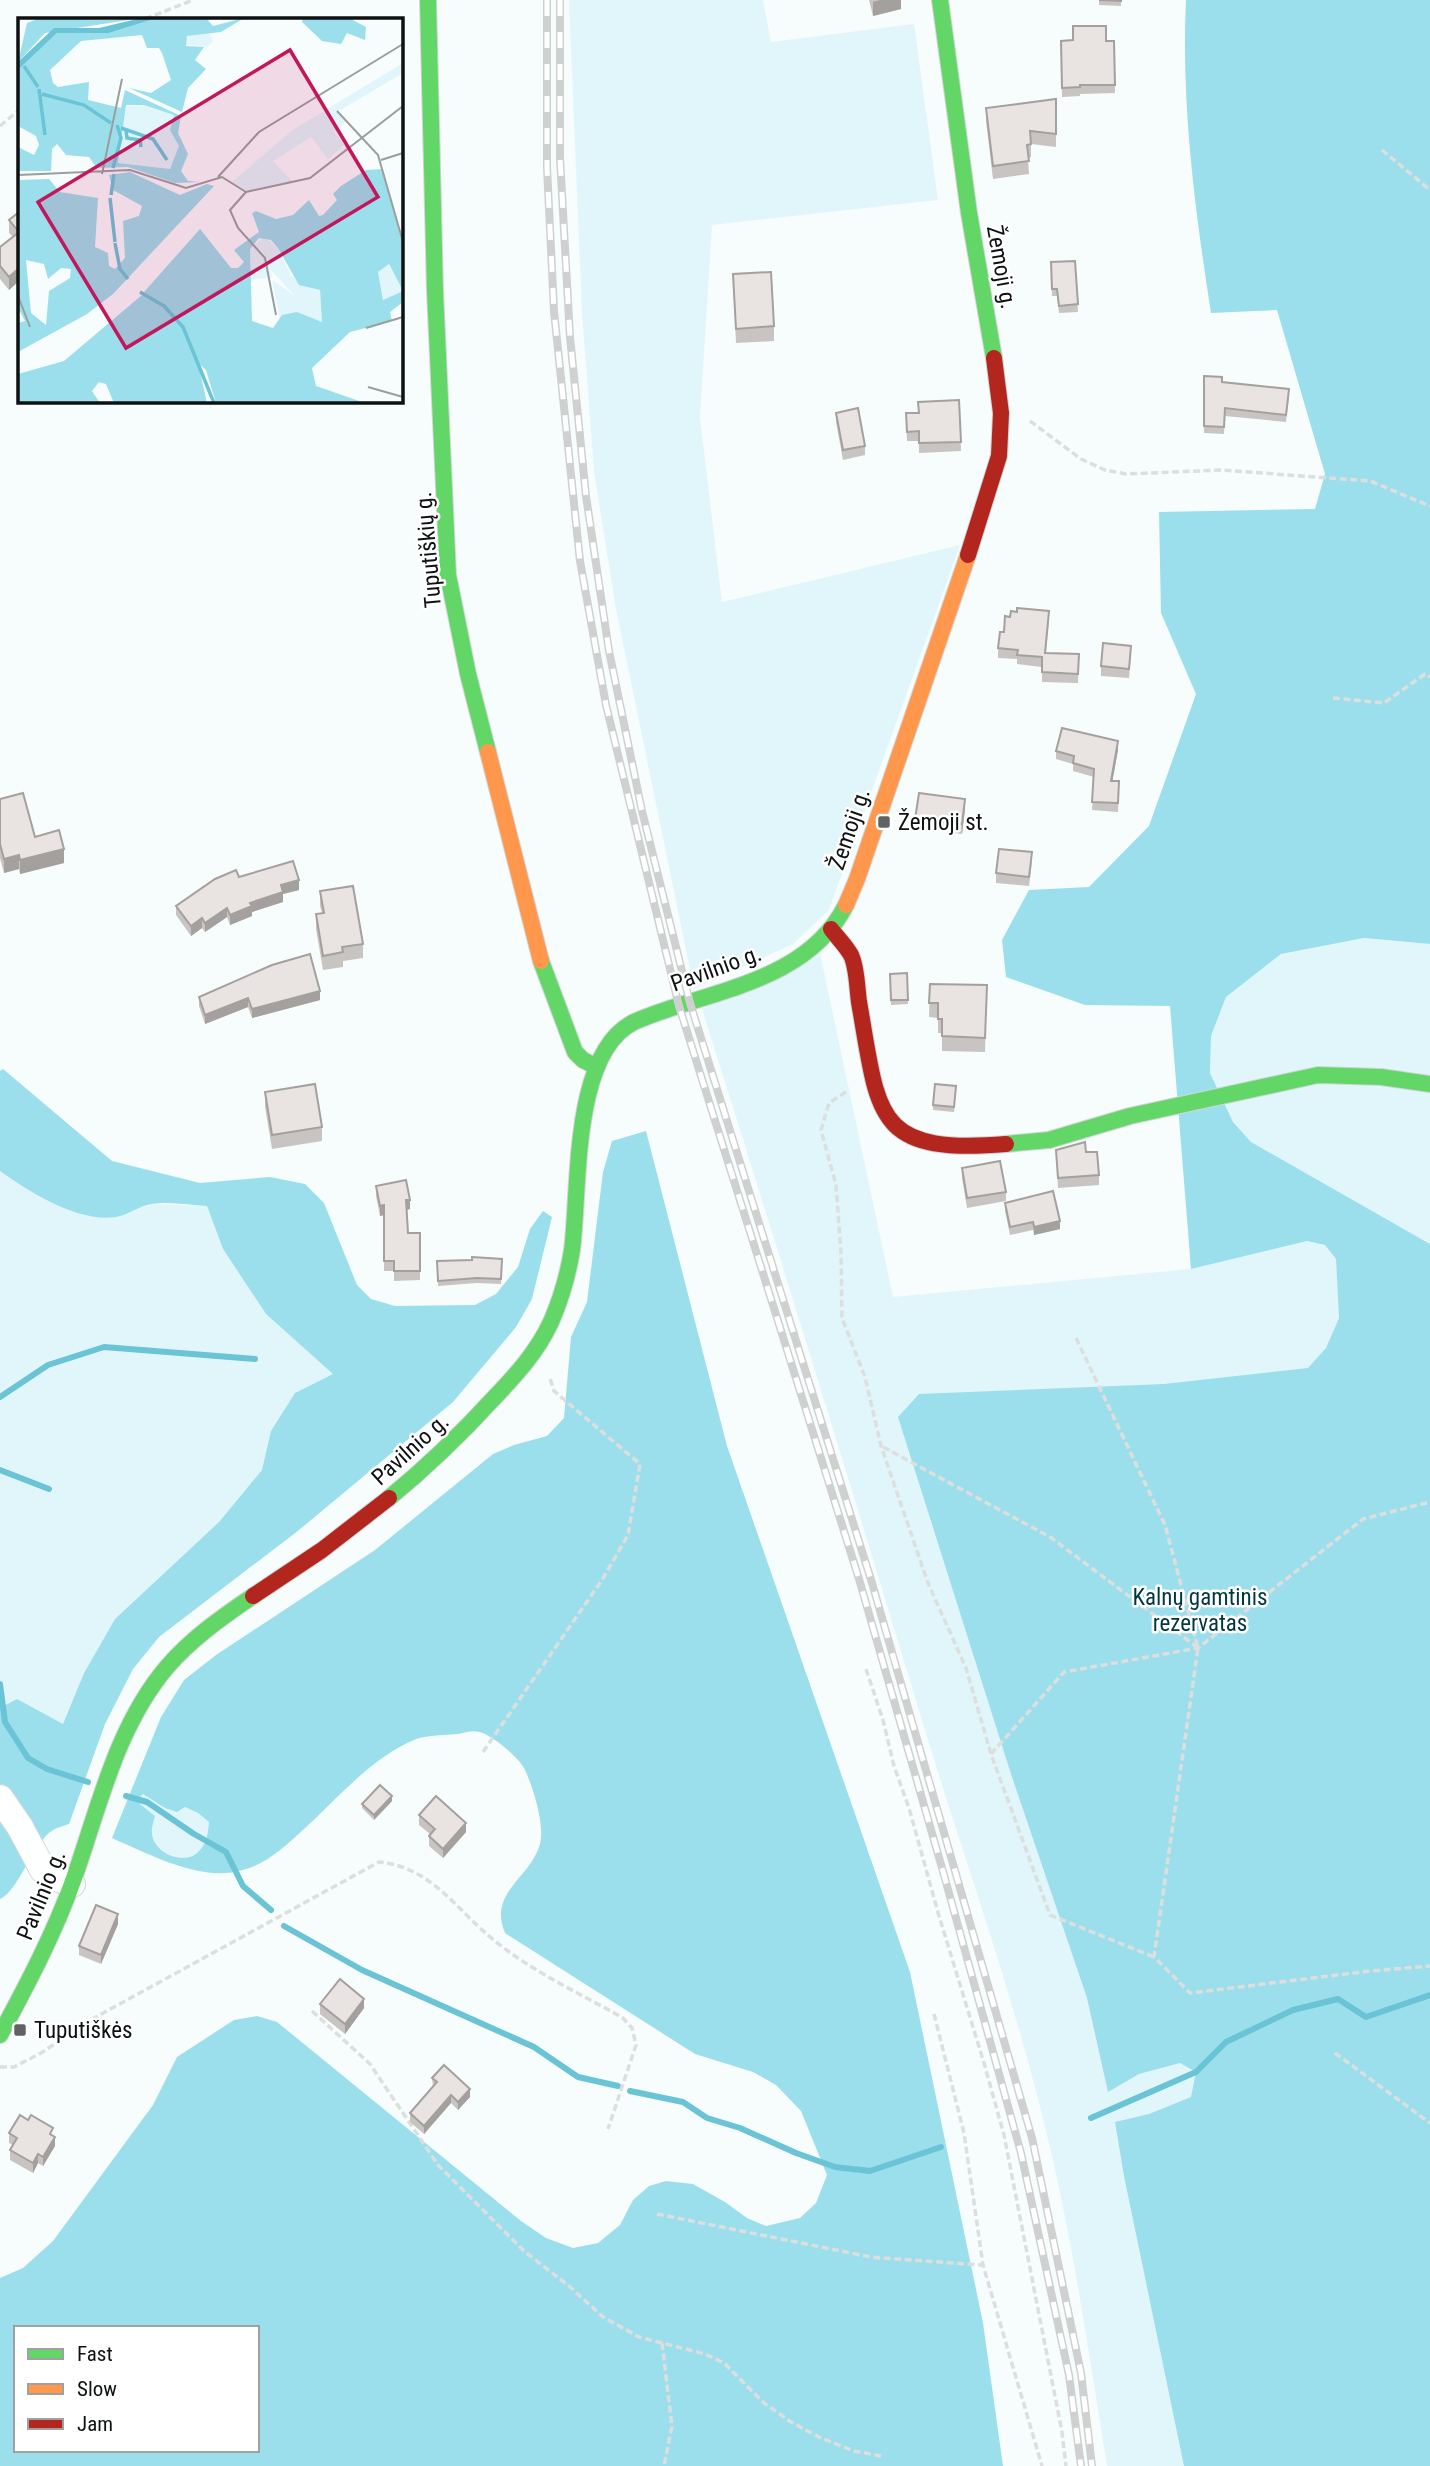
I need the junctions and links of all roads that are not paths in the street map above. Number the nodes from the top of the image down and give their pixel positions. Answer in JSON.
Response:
{"nodes":[{"id":1,"x":428,"y":0,"type":"edge"},
{"id":2,"x":940,"y":0,"type":"edge"},
{"id":3,"x":831,"y":929,"type":"junction"},
{"id":4,"x":597,"y":1067,"type":"junction"},
{"id":5,"x":1430,"y":1084,"type":"edge"},
{"id":6,"x":0,"y":1798,"type":"edge"},
{"id":7,"x":72,"y":1884,"type":"junction"},
{"id":8,"x":0,"y":2035,"type":"edge"}],
"edges":[{"from":1,"to":4,"type":"street","name":"Tuputiškių g."},
{"from":2,"to":3,"type":"street","name":"Žemoji g."},
{"from":3,"to":4,"type":"street","name":"Pavilnio g."},
{"from":3,"to":5,"type":"street"},
{"from":4,"to":7,"type":"street","name":"Pavilnio g."},
{"from":6,"to":7,"type":"street"},
{"from":7,"to":8,"type":"street","name":"Pavilnio g."}]}
